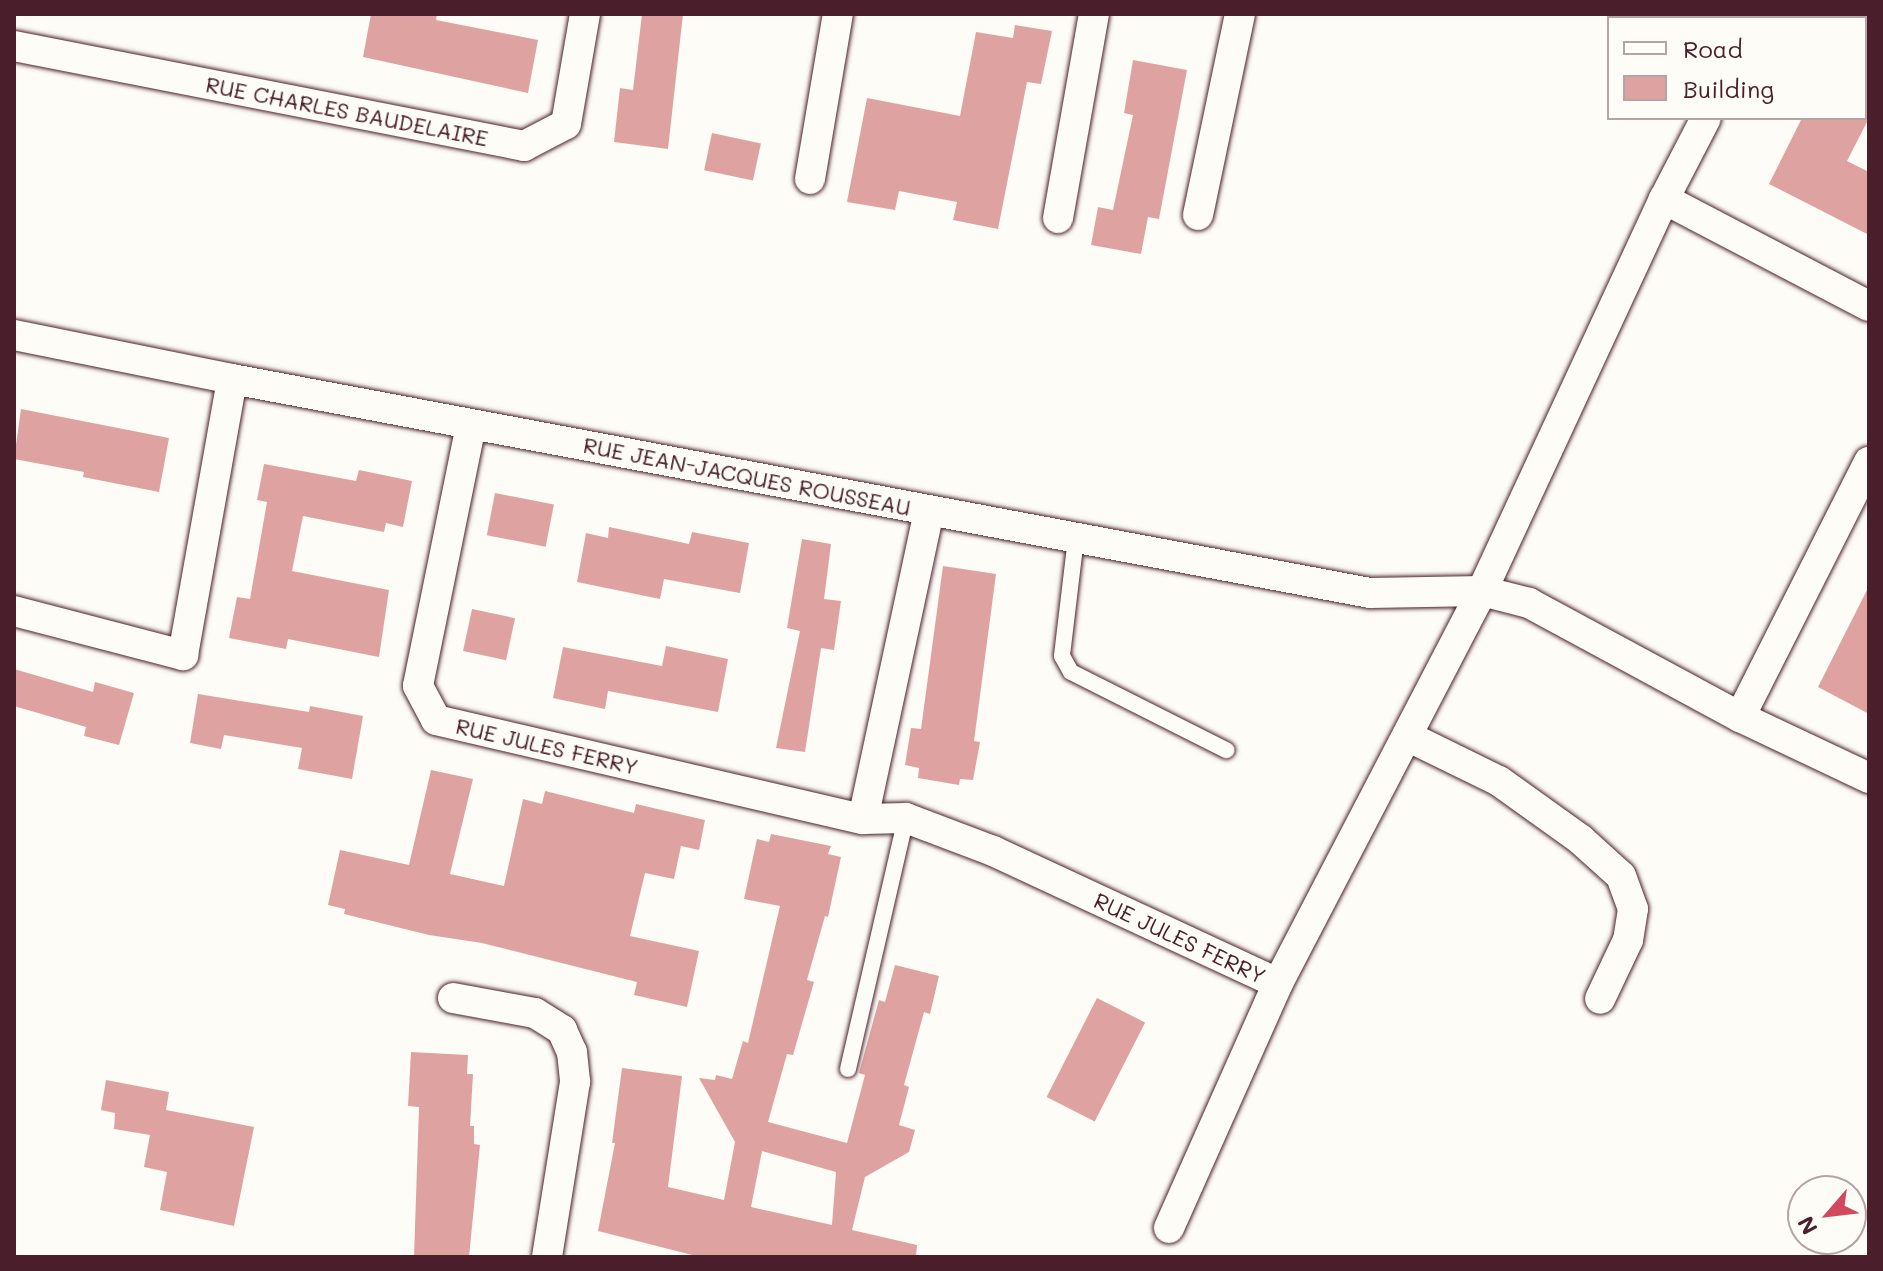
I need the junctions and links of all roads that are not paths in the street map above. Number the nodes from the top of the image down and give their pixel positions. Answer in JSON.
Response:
{"nodes":[{"id":1,"x":585,"y":14,"type":"edge"},
{"id":2,"x":838,"y":14,"type":"edge"},
{"id":3,"x":1094,"y":14,"type":"edge"},
{"id":4,"x":1240,"y":14,"type":"edge"},
{"id":5,"x":14,"y":46,"type":"edge"},
{"id":6,"x":1705,"y":120,"type":"edge"},
{"id":7,"x":810,"y":179,"type":"dead end"},
{"id":8,"x":1664,"y":199,"type":"junction"},
{"id":9,"x":1198,"y":215,"type":"dead end"},
{"id":10,"x":1058,"y":218,"type":"dead end"},
{"id":11,"x":1869,"y":306,"type":"edge"},
{"id":12,"x":14,"y":335,"type":"edge"},
{"id":13,"x":232,"y":379,"type":"junction"},
{"id":14,"x":471,"y":425,"type":"junction"},
{"id":15,"x":1869,"y":462,"type":"edge"},
{"id":16,"x":929,"y":511,"type":"junction"},
{"id":17,"x":1076,"y":538,"type":"junction"},
{"id":18,"x":1482,"y":591,"type":"junction"},
{"id":19,"x":14,"y":611,"type":"edge"},
{"id":20,"x":1740,"y":717,"type":"junction"},
{"id":21,"x":1407,"y":736,"type":"junction"},
{"id":22,"x":1226,"y":750,"type":"dead end"},
{"id":23,"x":1869,"y":778,"type":"edge"},
{"id":24,"x":906,"y":818,"type":"junction"},
{"id":25,"x":863,"y":819,"type":"junction"},
{"id":26,"x":1278,"y":983,"type":"junction"},
{"id":27,"x":453,"y":998,"type":"dead end"},
{"id":28,"x":1600,"y":999,"type":"dead end"},
{"id":29,"x":848,"y":1069,"type":"dead end"},
{"id":30,"x":1169,"y":1228,"type":"dead end"},
{"id":31,"x":549,"y":1256,"type":"edge"}],
"edges":[{"from":1,"to":5,"type":"street","name":"RUE CHARLES BAUDELAIRE"},
{"from":2,"to":7,"type":"street"},
{"from":3,"to":10,"type":"street"},
{"from":4,"to":9,"type":"street"},
{"from":6,"to":8,"type":"street"},
{"from":8,"to":11,"type":"street"},
{"from":8,"to":18,"type":"street"},
{"from":12,"to":13,"type":"street","name":"RUE JEAN-JACQUES ROUSSEAU"},
{"from":13,"to":14,"type":"street","name":"RUE JEAN-JACQUES ROUSSEAU"},
{"from":13,"to":19,"type":"street"},
{"from":14,"to":16,"type":"street","name":"RUE JEAN-JACQUES ROUSSEAU"},
{"from":14,"to":25,"type":"street","name":"RUE JULES FERRY"},
{"from":15,"to":20,"type":"street"},
{"from":16,"to":17,"type":"street","name":"RUE JEAN-JACQUES ROUSSEAU"},
{"from":16,"to":25,"type":"street"},
{"from":17,"to":18,"type":"street","name":"RUE JEAN-JACQUES ROUSSEAU"},
{"from":17,"to":22,"type":"lane"},
{"from":18,"to":20,"type":"street","name":"RUE JEAN-JACQUES ROUSSEAU"},
{"from":18,"to":21,"type":"street"},
{"from":20,"to":23,"type":"street","name":"RUE JEAN-JACQUES ROUSSEAU"},
{"from":21,"to":26,"type":"street"},
{"from":21,"to":28,"type":"street"},
{"from":24,"to":25,"type":"street","name":"RUE JULES FERRY"},
{"from":24,"to":26,"type":"street","name":"RUE JULES FERRY"},
{"from":24,"to":29,"type":"lane"},
{"from":26,"to":30,"type":"street"},
{"from":27,"to":31,"type":"street"}]}
